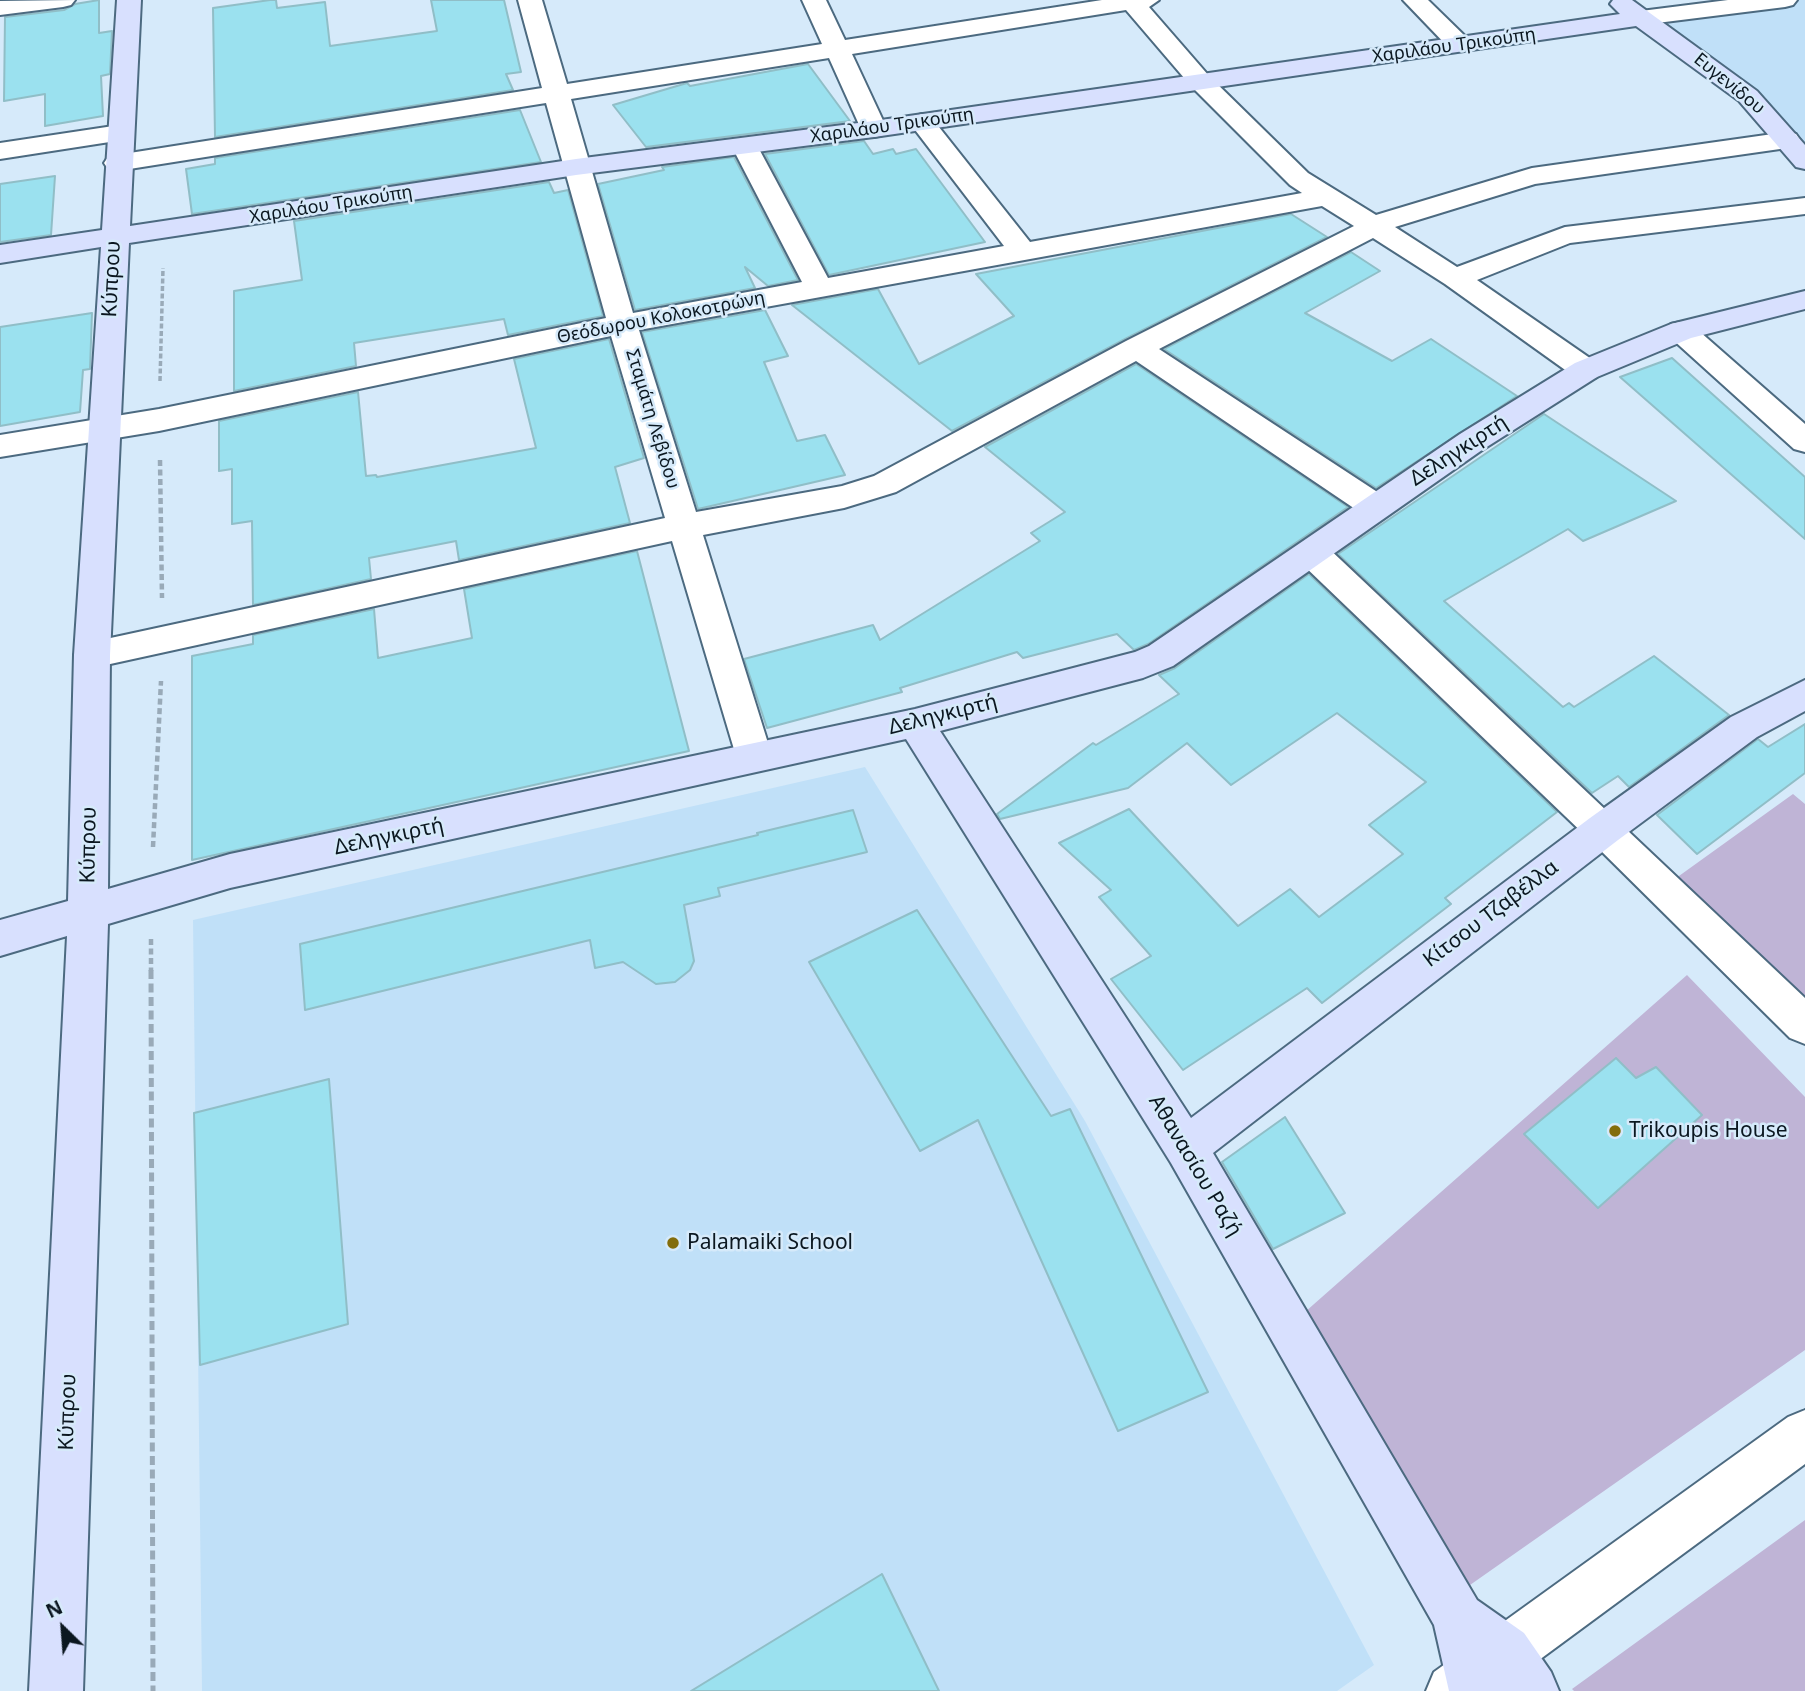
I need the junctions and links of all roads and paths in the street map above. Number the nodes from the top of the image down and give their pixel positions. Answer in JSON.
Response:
{"nodes":[{"id":1,"x":63,"y":0,"type":"edge"},
{"id":2,"x":129,"y":0,"type":"edge"},
{"id":3,"x":530,"y":0,"type":"edge"},
{"id":4,"x":814,"y":0,"type":"edge"},
{"id":5,"x":1415,"y":0,"type":"edge"},
{"id":6,"x":1616,"y":0,"type":"edge"},
{"id":7,"x":1785,"y":0,"type":"edge"},
{"id":8,"x":1137,"y":1,"type":"edge"},
{"id":9,"x":0,"y":8,"type":"edge"},
{"id":10,"x":1641,"y":18,"type":"junction"},
{"id":11,"x":1460,"y":45,"type":"junction"},
{"id":12,"x":837,"y":49,"type":"junction"},
{"id":13,"x":1200,"y":81,"type":"junction"},
{"id":14,"x":555,"y":94,"type":"junction"},
{"id":15,"x":922,"y":122,"type":"junction"},
{"id":16,"x":874,"y":129,"type":"junction"},
{"id":17,"x":745,"y":147,"type":"junction"},
{"id":18,"x":119,"y":148,"type":"junction"},
{"id":19,"x":0,"y":151,"type":"edge"},
{"id":20,"x":1799,"y":153,"type":"edge"},
{"id":21,"x":576,"y":167,"type":"junction"},
{"id":22,"x":1324,"y":197,"type":"junction"},
{"id":23,"x":1805,"y":206,"type":"edge"},
{"id":24,"x":1372,"y":227,"type":"junction"},
{"id":25,"x":115,"y":237,"type":"junction"},
{"id":26,"x":1023,"y":252,"type":"junction"},
{"id":27,"x":0,"y":254,"type":"edge"},
{"id":28,"x":1455,"y":278,"type":"junction"},
{"id":29,"x":820,"y":288,"type":"junction"},
{"id":30,"x":1805,"y":300,"type":"edge"},
{"id":31,"x":622,"y":324,"type":"junction"},
{"id":32,"x":1681,"y":331,"type":"junction"},
{"id":33,"x":1137,"y":348,"type":"junction"},
{"id":34,"x":1586,"y":370,"type":"junction"},
{"id":35,"x":103,"y":429,"type":"junction"},
{"id":36,"x":1805,"y":441,"type":"edge"},
{"id":37,"x":0,"y":446,"type":"edge"},
{"id":38,"x":1376,"y":507,"type":"junction"},
{"id":39,"x":685,"y":526,"type":"junction"},
{"id":40,"x":1312,"y":553,"type":"junction"},
{"id":41,"x":92,"y":655,"type":"junction"},
{"id":42,"x":1805,"y":694,"type":"edge"},
{"id":43,"x":915,"y":723,"type":"junction"},
{"id":44,"x":754,"y":756,"type":"junction"},
{"id":45,"x":1604,"y":829,"type":"junction"},
{"id":46,"x":88,"y":914,"type":"junction"},
{"id":47,"x":0,"y":938,"type":"edge"},
{"id":48,"x":1805,"y":1025,"type":"edge"},
{"id":49,"x":1186,"y":1148,"type":"junction"},
{"id":50,"x":1805,"y":1434,"type":"edge"},
{"id":51,"x":1488,"y":1681,"type":"edge"},
{"id":52,"x":56,"y":1691,"type":"edge"}],
"edges":[{"from":1,"to":9,"type":"street"},
{"from":2,"to":18,"type":"street","name":"Κύπρου"},
{"from":3,"to":14,"type":"street","name":"Σταμάτη Λεβίδου"},
{"from":4,"to":12,"type":"street"},
{"from":5,"to":11,"type":"street"},
{"from":6,"to":10,"type":"street","name":"Ευγενίδου"},
{"from":7,"to":10,"type":"street","name":"Χαριλάου Τρικούπη"},
{"from":8,"to":12,"type":"street"},
{"from":8,"to":13,"type":"street"},
{"from":10,"to":11,"type":"street","name":"Χαριλάου Τρικούπη"},
{"from":10,"to":20,"type":"street","name":"Ευγενίδου"},
{"from":11,"to":13,"type":"street","name":"Χαριλάου Τρικούπη"},
{"from":12,"to":14,"type":"street"},
{"from":12,"to":16,"type":"street"},
{"from":13,"to":15,"type":"street","name":"Χαριλάου Τρικούπη"},
{"from":13,"to":22,"type":"street"},
{"from":14,"to":18,"type":"street"},
{"from":14,"to":21,"type":"street","name":"Σταμάτη Λεβίδου"},
{"from":15,"to":16,"type":"street","name":"Χαριλάου Τρικούπη"},
{"from":15,"to":26,"type":"street"},
{"from":16,"to":17,"type":"street","name":"Χαριλάου Τρικούπη"},
{"from":17,"to":21,"type":"street","name":"Χαριλάου Τρικούπη"},
{"from":17,"to":29,"type":"street"},
{"from":18,"to":19,"type":"street"},
{"from":18,"to":25,"type":"street","name":"Κύπρου"},
{"from":20,"to":24,"type":"street"},
{"from":21,"to":25,"type":"street","name":"Χαριλάου Τρικούπη"},
{"from":21,"to":31,"type":"street","name":"Σταμάτη Λεβίδου"},
{"from":22,"to":24,"type":"street"},
{"from":22,"to":26,"type":"street","name":"Θεόδωρου Κολοκοτρώνη"},
{"from":23,"to":28,"type":"street"},
{"from":24,"to":28,"type":"street"},
{"from":24,"to":33,"type":"street"},
{"from":25,"to":27,"type":"street","name":"Χαριλάου Τρικούπη"},
{"from":25,"to":35,"type":"street","name":"Κύπρου"},
{"from":26,"to":29,"type":"street","name":"Θεόδωρου Κολοκοτρώνη"},
{"from":28,"to":34,"type":"street"},
{"from":29,"to":31,"type":"street","name":"Θεόδωρου Κολοκοτρώνη"},
{"from":30,"to":32,"type":"street","name":"Δεληγκιρτή"},
{"from":31,"to":35,"type":"street","name":"Θεόδωρου Κολοκοτρώνη"},
{"from":31,"to":39,"type":"street","name":"Σταμάτη Λεβίδου"},
{"from":32,"to":34,"type":"street","name":"Δεληγκιρτή"},
{"from":32,"to":36,"type":"street"},
{"from":33,"to":38,"type":"street"},
{"from":33,"to":39,"type":"street"},
{"from":34,"to":38,"type":"street","name":"Δεληγκιρτή"},
{"from":35,"to":37,"type":"street","name":"Θεόδωρου Κολοκοτρώνη"},
{"from":35,"to":41,"type":"street","name":"Κύπρου"},
{"from":38,"to":40,"type":"street","name":"Δεληγκιρτή"},
{"from":39,"to":41,"type":"street"},
{"from":39,"to":44,"type":"street","name":"Σταμάτη Λεβίδου"},
{"from":40,"to":43,"type":"street","name":"Δεληγκιρτή"},
{"from":40,"to":45,"type":"street"},
{"from":41,"to":46,"type":"street","name":"Κύπρου"},
{"from":42,"to":45,"type":"street","name":"Κίτσου Τζαβέλλα"},
{"from":43,"to":44,"type":"street","name":"Δεληγκιρτή"},
{"from":43,"to":49,"type":"street","name":"Αθανασίου Ραζή"},
{"from":44,"to":46,"type":"street","name":"Δεληγκιρτή"},
{"from":45,"to":48,"type":"street"},
{"from":45,"to":49,"type":"street","name":"Κίτσου Τζαβέλλα"},
{"from":46,"to":47,"type":"street","name":"Δεληγκιρτή"},
{"from":46,"to":52,"type":"street","name":"Κύπρου"},
{"from":49,"to":51,"type":"street","name":"Αθανασίου Ραζή"},
{"from":50,"to":51,"type":"street"}]}
